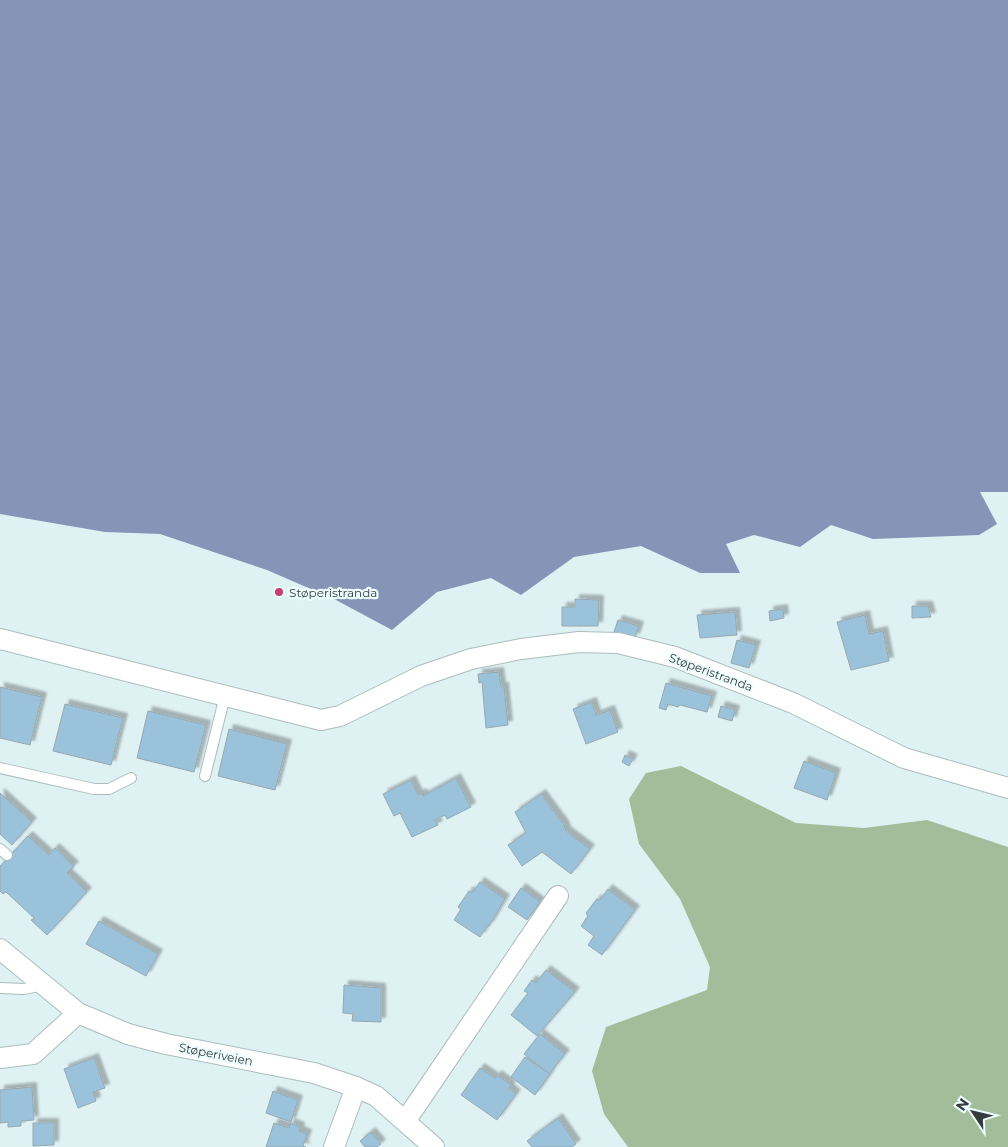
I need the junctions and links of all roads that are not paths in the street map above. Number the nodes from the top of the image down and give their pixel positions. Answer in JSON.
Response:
{"nodes":[{"id":1,"x":0,"y":639,"type":"edge"},
{"id":2,"x":225,"y":696,"type":"junction"},
{"id":3,"x":0,"y":768,"type":"edge"},
{"id":4,"x":205,"y":776,"type":"dead end"},
{"id":5,"x":131,"y":778,"type":"dead end"},
{"id":6,"x":1008,"y":788,"type":"edge"},
{"id":7,"x":558,"y":896,"type":"dead end"},
{"id":8,"x":0,"y":949,"type":"edge"},
{"id":9,"x":44,"y":985,"type":"junction"},
{"id":10,"x":0,"y":988,"type":"edge"},
{"id":11,"x":78,"y":1013,"type":"junction"},
{"id":12,"x":0,"y":1058,"type":"edge"},
{"id":13,"x":356,"y":1087,"type":"junction"},
{"id":14,"x":406,"y":1120,"type":"junction"},
{"id":15,"x":334,"y":1147,"type":"edge"},
{"id":16,"x":434,"y":1147,"type":"edge"}],
"edges":[{"from":1,"to":2,"type":"street","name":"Støperistranda"},
{"from":2,"to":4,"type":"lane"},
{"from":2,"to":6,"type":"street","name":"Støperistranda"},
{"from":3,"to":5,"type":"lane"},
{"from":7,"to":14,"type":"street"},
{"from":8,"to":9,"type":"street","name":"Støperiveien"},
{"from":9,"to":10,"type":"lane"},
{"from":9,"to":11,"type":"street","name":"Støperiveien"},
{"from":11,"to":12,"type":"street"},
{"from":11,"to":13,"type":"street","name":"Støperiveien"},
{"from":13,"to":14,"type":"street","name":"Støperiveien"},
{"from":13,"to":15,"type":"street"},
{"from":14,"to":16,"type":"street","name":"Støperiveien"}]}
